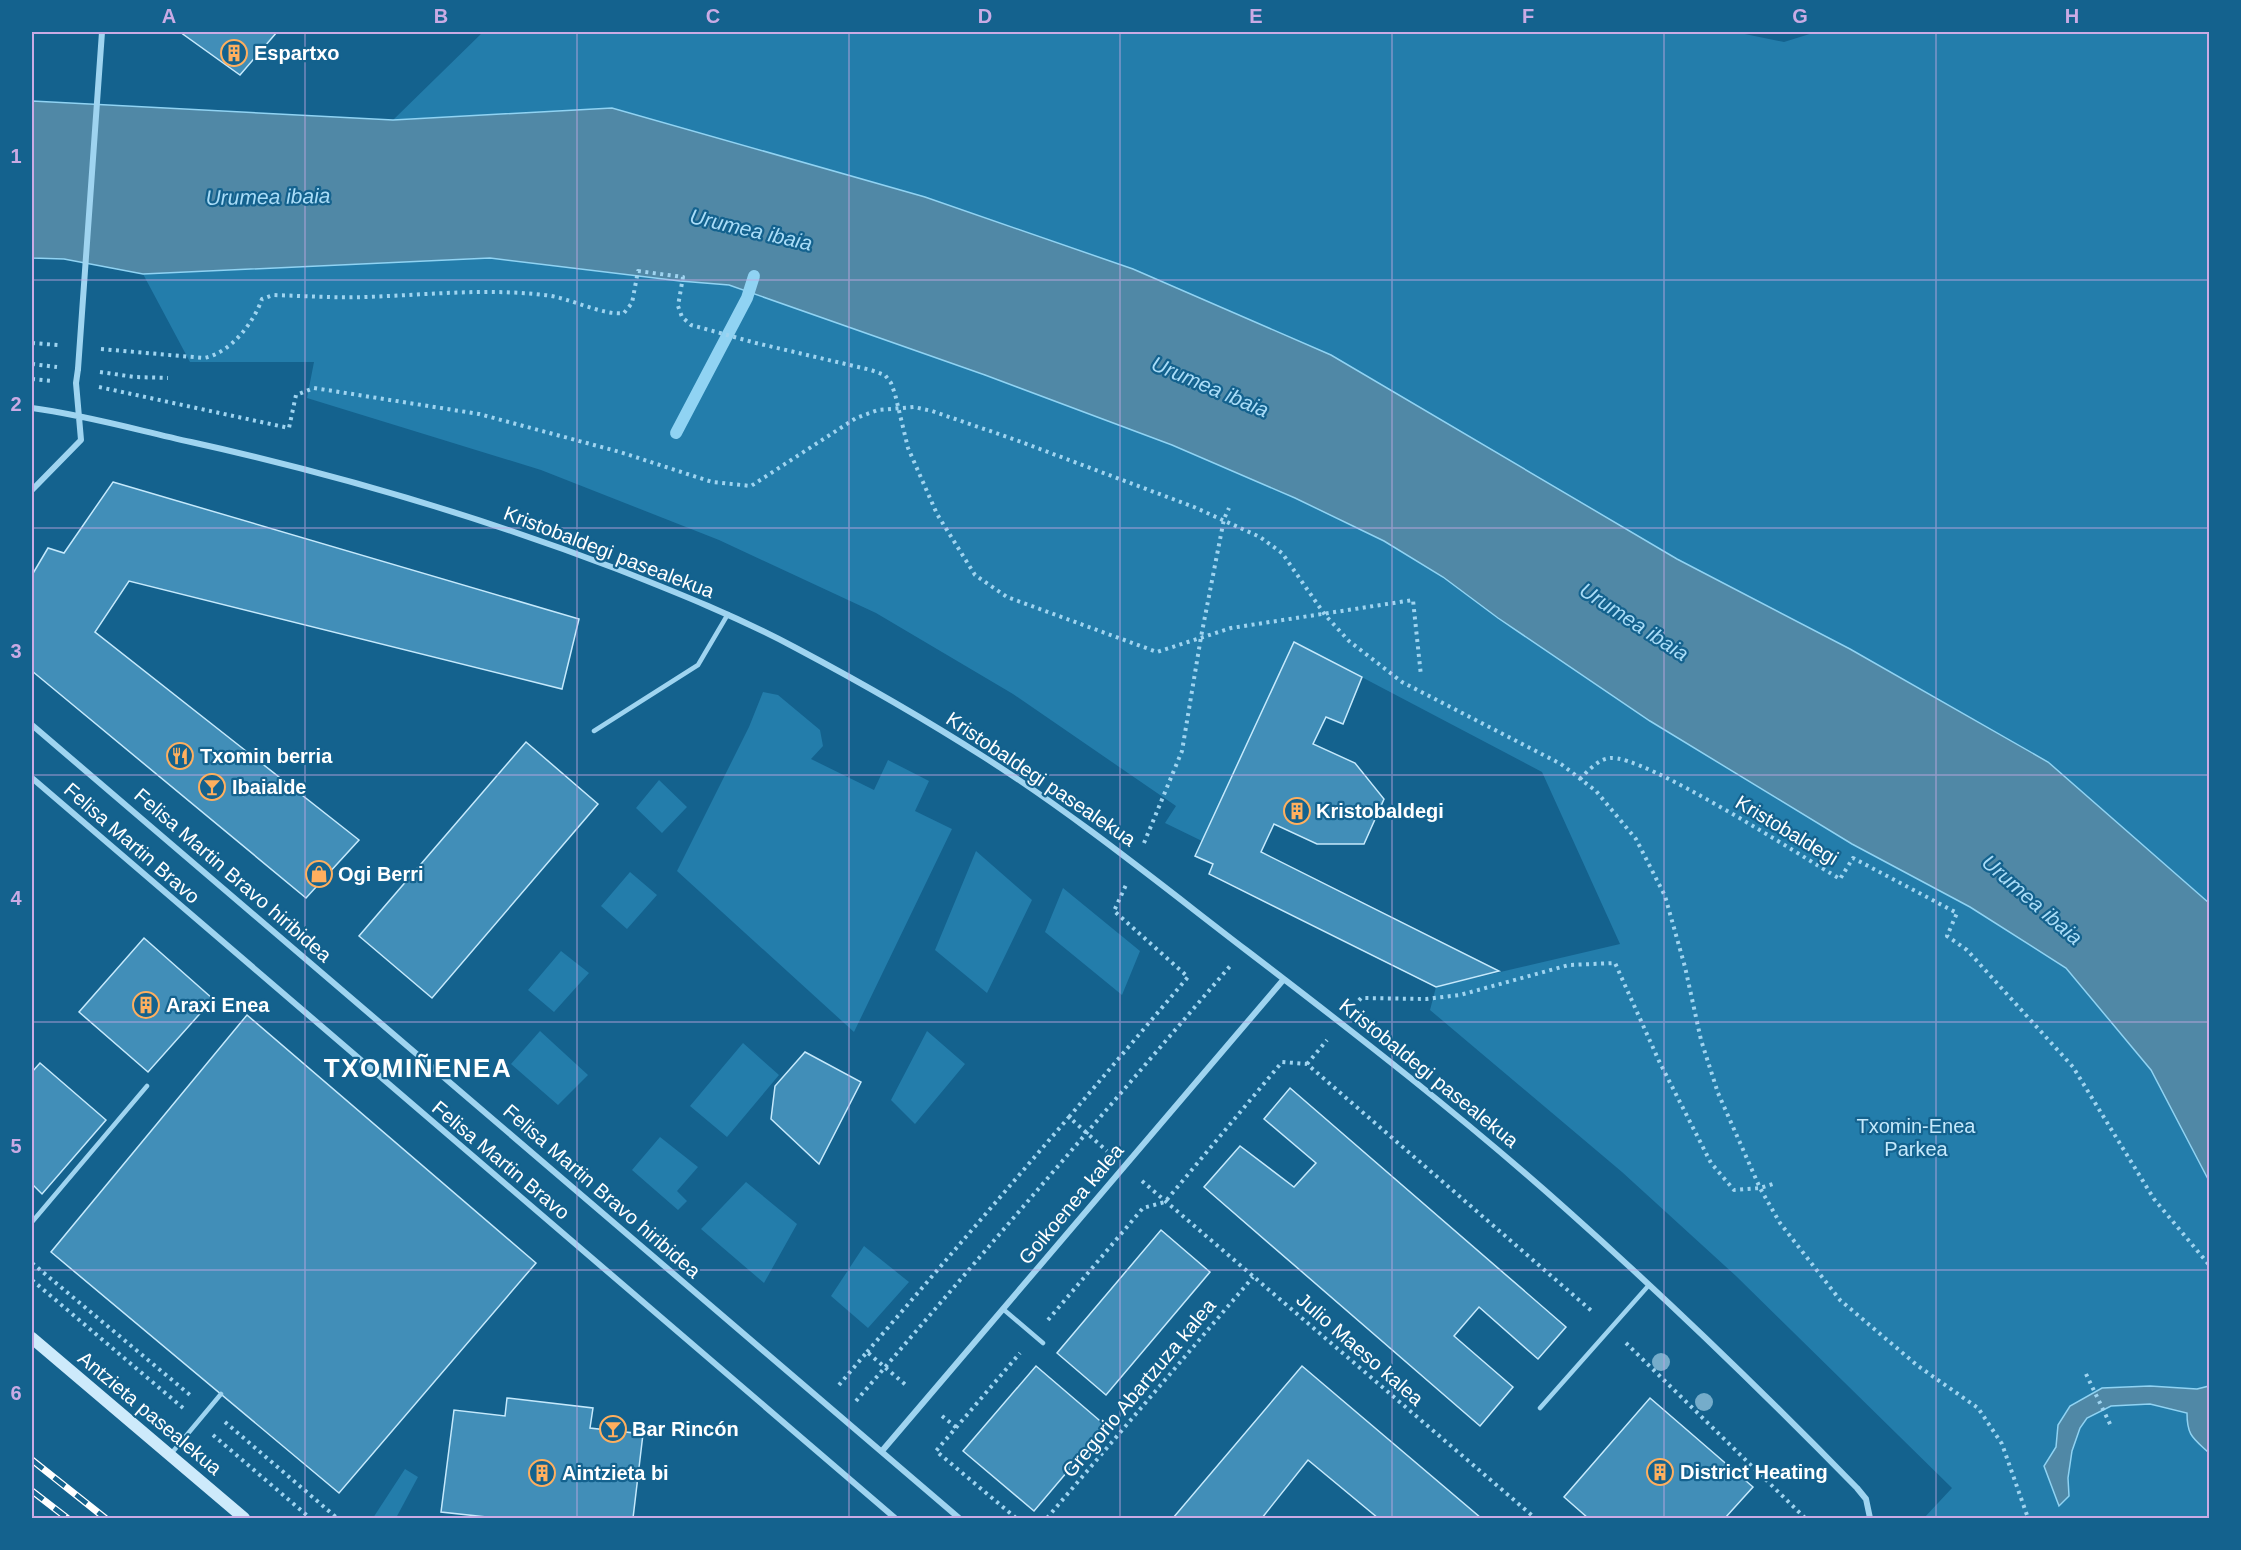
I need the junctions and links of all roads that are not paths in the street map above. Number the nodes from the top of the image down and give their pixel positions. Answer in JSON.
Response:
{"nodes":[{"id":1,"x":102,"y":32,"type":"edge"},
{"id":2,"x":32,"y":408,"type":"edge"},
{"id":3,"x":79,"y":415,"type":"junction"},
{"id":4,"x":32,"y":490,"type":"edge"},
{"id":5,"x":728,"y":614,"type":"junction"},
{"id":6,"x":32,"y":725,"type":"edge"},
{"id":7,"x":594,"y":731,"type":"dead end"},
{"id":8,"x":32,"y":778,"type":"edge"},
{"id":9,"x":1284,"y":979,"type":"junction"},
{"id":10,"x":147,"y":1086,"type":"dead end"},
{"id":11,"x":32,"y":1222,"type":"edge"},
{"id":12,"x":1649,"y":1285,"type":"junction"},
{"id":13,"x":1003,"y":1309,"type":"junction"},
{"id":14,"x":32,"y":1338,"type":"edge"},
{"id":15,"x":1043,"y":1343,"type":"dead end"},
{"id":16,"x":221,"y":1394,"type":"dead end"},
{"id":17,"x":1540,"y":1408,"type":"dead end"},
{"id":18,"x":882,"y":1451,"type":"junction"},
{"id":19,"x":170,"y":1455,"type":"junction"},
{"id":20,"x":244,"y":1518,"type":"edge"},
{"id":21,"x":895,"y":1518,"type":"edge"},
{"id":22,"x":959,"y":1518,"type":"edge"},
{"id":23,"x":1870,"y":1518,"type":"edge"}],
"edges":[{"from":1,"to":3,"type":"street","bridge":true},
{"from":2,"to":3,"type":"street","name":"Kristobaldegi pasealekua"},
{"from":3,"to":4,"type":"street"},
{"from":3,"to":5,"type":"street","name":"Kristobaldegi pasealekua"},
{"from":5,"to":7,"type":"lane"},
{"from":5,"to":9,"type":"street","name":"Kristobaldegi pasealekua"},
{"from":6,"to":18,"type":"street","name":"Felisa Martin Bravo hiribidea"},
{"from":8,"to":21,"type":"street","name":"Felisa Martin Bravo"},
{"from":9,"to":12,"type":"street","name":"Kristobaldegi pasealekua"},
{"from":9,"to":13,"type":"street","name":"Goikoenea kalea"},
{"from":10,"to":11,"type":"lane"},
{"from":12,"to":17,"type":"lane"},
{"from":12,"to":23,"type":"street","name":"Kristobaldegi pasealekua"},
{"from":13,"to":15,"type":"lane"},
{"from":13,"to":18,"type":"street","name":"Goikoenea kalea"},
{"from":14,"to":19,"type":"main road","name":"Antzieta pasealekua"},
{"from":16,"to":19,"type":"lane"},
{"from":18,"to":22,"type":"street","name":"Felisa Martin Bravo hiribidea"},
{"from":19,"to":20,"type":"main road","name":"Antzieta pasealekua"}]}
